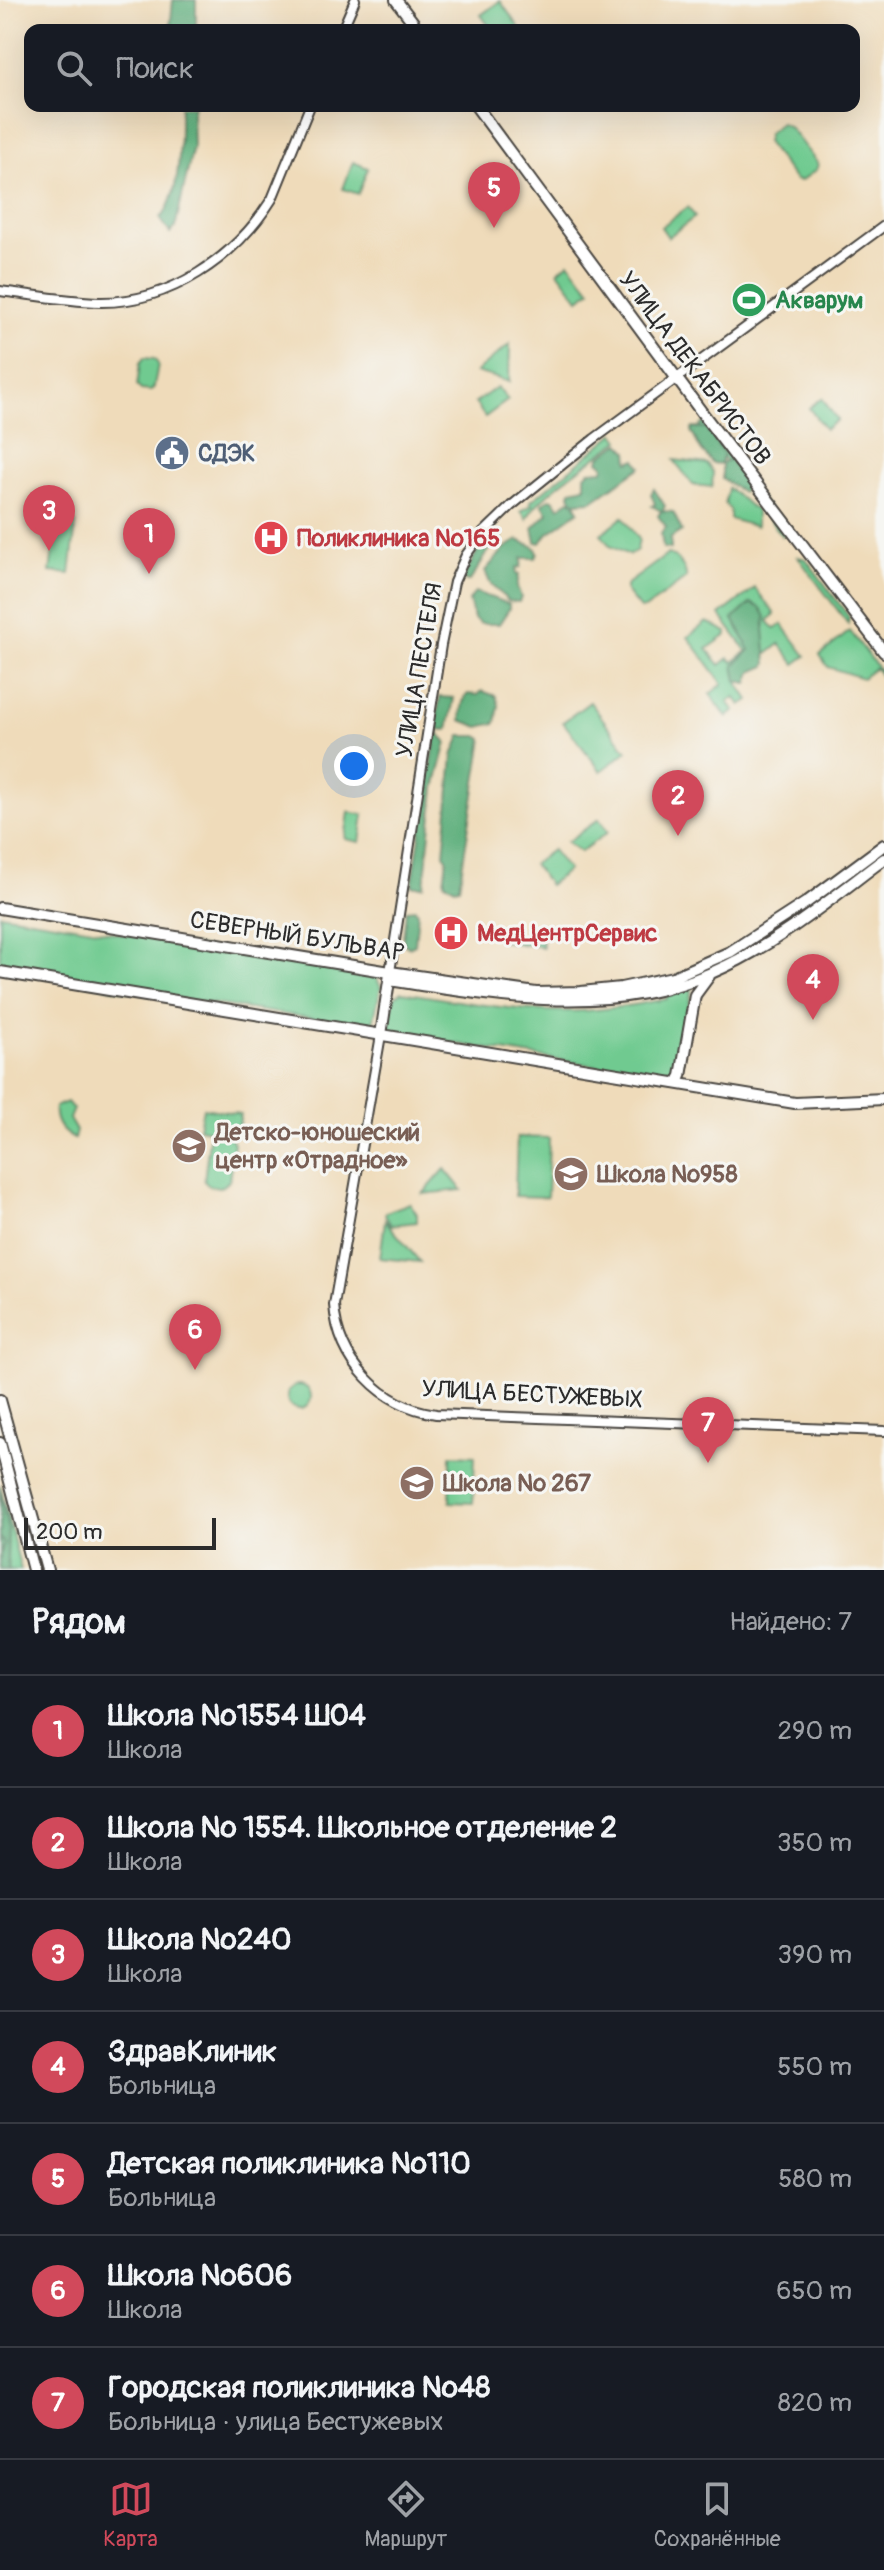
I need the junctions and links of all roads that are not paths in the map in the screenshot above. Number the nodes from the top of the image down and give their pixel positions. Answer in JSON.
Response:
{"nodes":[{"id":1,"x":355,"y":0,"type":"edge"},
{"id":2,"x":396,"y":0,"type":"edge"},
{"id":3,"x":345,"y":24,"type":"edge"},
{"id":4,"x":414,"y":24,"type":"edge"},
{"id":5,"x":307,"y":112,"type":"edge"},
{"id":6,"x":480,"y":112,"type":"edge"},
{"id":7,"x":884,"y":226,"type":"edge"},
{"id":8,"x":0,"y":291,"type":"edge"},
{"id":9,"x":678,"y":379,"type":"junction"},
{"id":10,"x":884,"y":652,"type":"edge"},
{"id":11,"x":884,"y":845,"type":"edge"},
{"id":12,"x":884,"y":859,"type":"edge"},
{"id":13,"x":0,"y":908,"type":"edge"},
{"id":14,"x":0,"y":972,"type":"edge"},
{"id":15,"x":712,"y":973,"type":"junction"},
{"id":16,"x":389,"y":976,"type":"junction"},
{"id":17,"x":381,"y":1035,"type":"junction"},
{"id":18,"x":677,"y":1083,"type":"junction"},
{"id":19,"x":884,"y":1099,"type":"edge"},
{"id":20,"x":0,"y":1400,"type":"edge"},
{"id":21,"x":884,"y":1431,"type":"edge"},
{"id":22,"x":0,"y":1443,"type":"edge"},
{"id":23,"x":33,"y":1570,"type":"edge"},
{"id":24,"x":47,"y":1570,"type":"edge"}],
"edges":[{"from":1,"to":3,"type":"street"},
{"from":2,"to":4,"type":"main road"},
{"from":5,"to":8,"type":"street"},
{"from":6,"to":9,"type":"main road","name":"УЛИЦА ДЕКАБРИСТОВ"},
{"from":7,"to":9,"type":"street","name":"УЛИЦА ПЕСТЕЛЯ"},
{"from":9,"to":10,"type":"main road","name":"УЛИЦА ДЕКАБРИСТОВ"},
{"from":9,"to":16,"type":"street","name":"УЛИЦА ПЕСТЕЛЯ"},
{"from":11,"to":16,"type":"main road","name":"СЕВЕРНЫЙ БУЛЬВАР"},
{"from":12,"to":15,"type":"main road","name":"СЕВЕРНЫЙ БУЛЬВАР"},
{"from":13,"to":16,"type":"main road","name":"СЕВЕРНЫЙ БУЛЬВАР"},
{"from":14,"to":17,"type":"main road"},
{"from":15,"to":16,"type":"main road","name":"СЕВЕРНЫЙ БУЛЬВАР"},
{"from":15,"to":18,"type":"main road"},
{"from":16,"to":17,"type":"main road","name":"УЛИЦА БЕСТУЖЕВЫХ"},
{"from":17,"to":18,"type":"main road"},
{"from":17,"to":21,"type":"street","name":"УЛИЦА БЕСТУЖЕВЫХ"},
{"from":18,"to":19,"type":"main road"},
{"from":20,"to":24,"type":"main road"},
{"from":22,"to":23,"type":"main road"}]}
